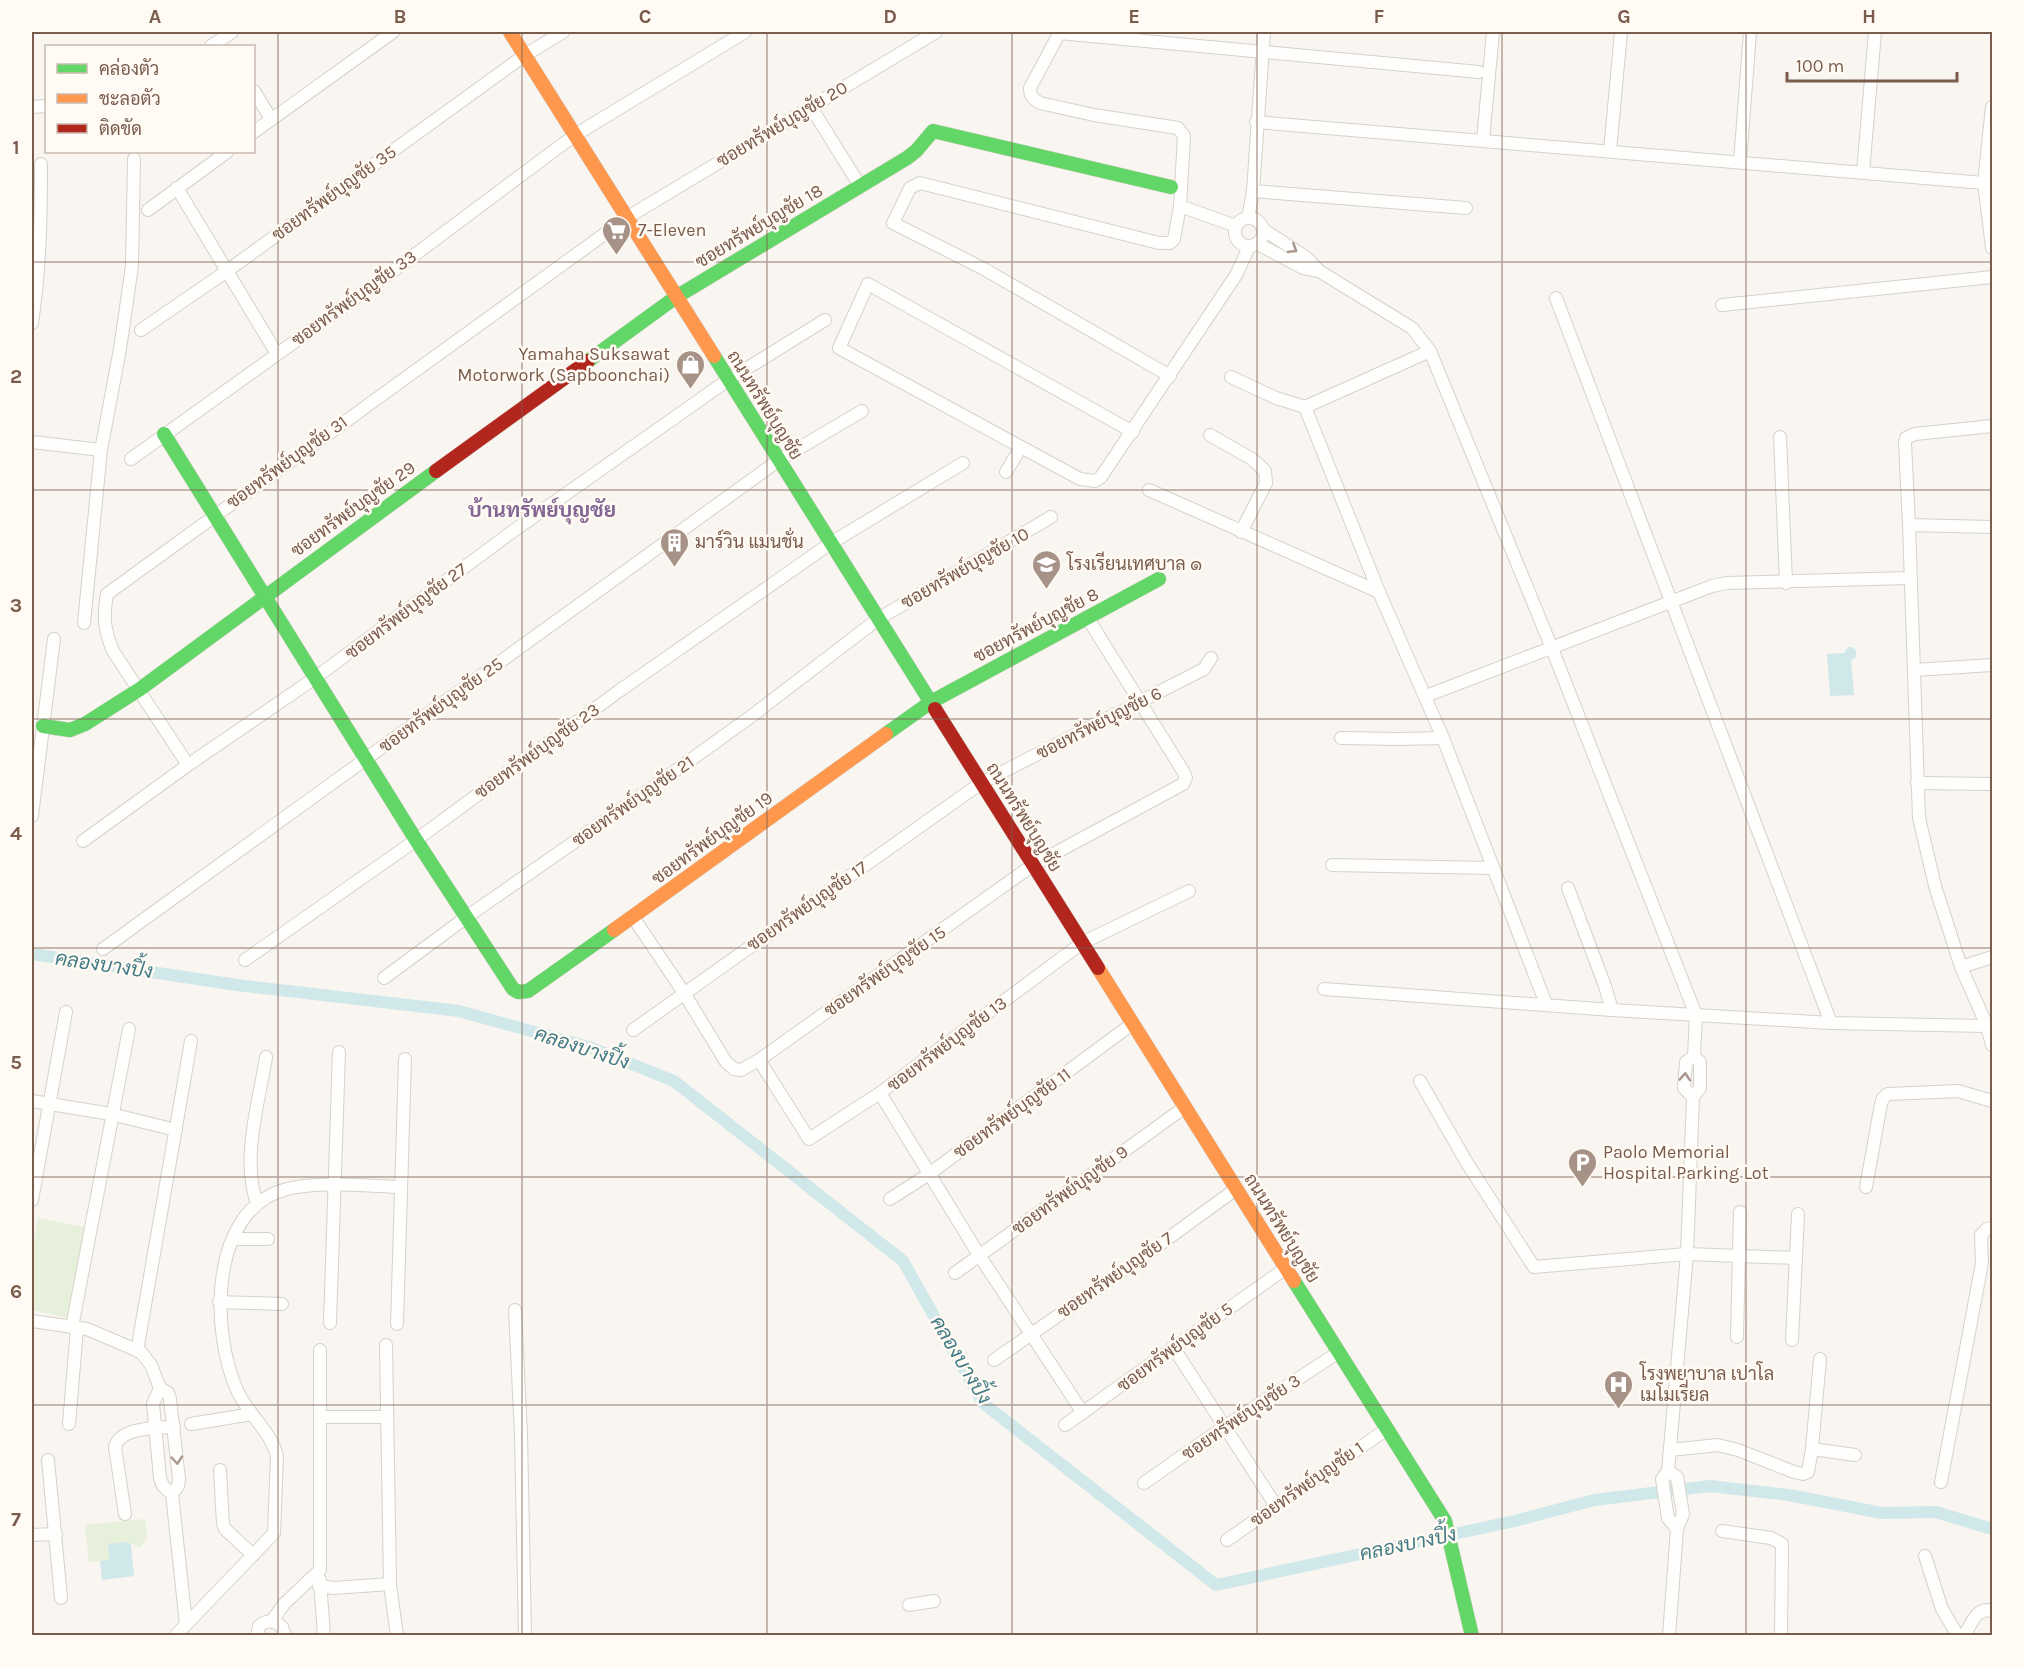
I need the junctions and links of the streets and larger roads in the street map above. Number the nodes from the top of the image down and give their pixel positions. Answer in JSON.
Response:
{"nodes":[{"id":1,"x":232,"y":32,"type":"edge"},
{"id":2,"x":393,"y":32,"type":"edge"},
{"id":3,"x":510,"y":32,"type":"edge"},
{"id":4,"x":563,"y":32,"type":"edge"},
{"id":5,"x":745,"y":32,"type":"edge"},
{"id":6,"x":1059,"y":32,"type":"edge"},
{"id":7,"x":1264,"y":32,"type":"edge"},
{"id":8,"x":1493,"y":32,"type":"edge"},
{"id":9,"x":1621,"y":32,"type":"edge"},
{"id":10,"x":1750,"y":32,"type":"edge"},
{"id":11,"x":1875,"y":32,"type":"edge"},
{"id":12,"x":930,"y":33,"type":"edge"},
{"id":13,"x":218,"y":41,"type":"edge"},
{"id":14,"x":1262,"y":53,"type":"junction"},
{"id":15,"x":525,"y":55,"type":"junction"},
{"id":16,"x":1479,"y":72,"type":"dead end"},
{"id":17,"x":255,"y":93,"type":"edge"},
{"id":18,"x":811,"y":107,"type":"junction"},
{"id":19,"x":1992,"y":107,"type":"edge"},
{"id":20,"x":271,"y":118,"type":"junction"},
{"id":21,"x":1256,"y":122,"type":"junction"},
{"id":22,"x":255,"y":131,"type":"edge"},
{"id":23,"x":575,"y":135,"type":"junction"},
{"id":24,"x":1484,"y":140,"type":"junction"},
{"id":25,"x":1610,"y":151,"type":"junction"},
{"id":26,"x":226,"y":153,"type":"edge"},
{"id":27,"x":134,"y":159,"type":"dead end"},
{"id":28,"x":1740,"y":162,"type":"junction"},
{"id":29,"x":41,"y":164,"type":"dead end"},
{"id":30,"x":1863,"y":172,"type":"junction"},
{"id":31,"x":1984,"y":183,"type":"junction"},
{"id":32,"x":860,"y":186,"type":"junction"},
{"id":33,"x":1171,"y":187,"type":"dead end"},
{"id":34,"x":177,"y":188,"type":"junction"},
{"id":35,"x":1253,"y":190,"type":"junction"},
{"id":36,"x":1180,"y":206,"type":"junction"},
{"id":37,"x":1466,"y":208,"type":"dead end"},
{"id":38,"x":148,"y":210,"type":"dead end"},
{"id":39,"x":628,"y":217,"type":"junction"},
{"id":40,"x":1248,"y":218,"type":"junction"},
{"id":41,"x":1236,"y":226,"type":"junction"},
{"id":42,"x":1264,"y":230,"type":"junction"},
{"id":43,"x":1254,"y":246,"type":"junction"},
{"id":44,"x":1992,"y":248,"type":"edge"},
{"id":45,"x":227,"y":271,"type":"junction"},
{"id":46,"x":1318,"y":271,"type":"junction"},
{"id":47,"x":1992,"y":277,"type":"edge"},
{"id":48,"x":676,"y":297,"type":"junction"},
{"id":49,"x":1556,"y":298,"type":"dead end"},
{"id":50,"x":1722,"y":305,"type":"dead end"},
{"id":51,"x":825,"y":320,"type":"dead end"},
{"id":52,"x":32,"y":323,"type":"edge"},
{"id":53,"x":141,"y":330,"type":"dead end"},
{"id":54,"x":1430,"y":351,"type":"junction"},
{"id":55,"x":278,"y":354,"type":"junction"},
{"id":56,"x":1170,"y":376,"type":"junction"},
{"id":57,"x":1231,"y":377,"type":"dead end"},
{"id":58,"x":729,"y":380,"type":"junction"},
{"id":59,"x":1305,"y":407,"type":"junction"},
{"id":60,"x":862,"y":411,"type":"dead end"},
{"id":61,"x":1992,"y":426,"type":"edge"},
{"id":62,"x":1133,"y":432,"type":"junction"},
{"id":63,"x":164,"y":434,"type":"junction"},
{"id":64,"x":1210,"y":435,"type":"dead end"},
{"id":65,"x":1780,"y":436,"type":"dead end"},
{"id":66,"x":32,"y":442,"type":"edge"},
{"id":67,"x":1021,"y":447,"type":"junction"},
{"id":68,"x":101,"y":450,"type":"junction"},
{"id":69,"x":131,"y":459,"type":"dead end"},
{"id":70,"x":779,"y":460,"type":"junction"},
{"id":71,"x":963,"y":463,"type":"dead end"},
{"id":72,"x":1006,"y":472,"type":"dead end"},
{"id":73,"x":1149,"y":490,"type":"dead end"},
{"id":74,"x":215,"y":515,"type":"junction"},
{"id":75,"x":1051,"y":517,"type":"dead end"},
{"id":76,"x":1910,"y":525,"type":"junction"},
{"id":77,"x":1992,"y":526,"type":"edge"},
{"id":78,"x":1241,"y":532,"type":"junction"},
{"id":79,"x":831,"y":543,"type":"junction"},
{"id":80,"x":1911,"y":578,"type":"junction"},
{"id":81,"x":1159,"y":579,"type":"dead end"},
{"id":82,"x":1786,"y":583,"type":"junction"},
{"id":83,"x":1379,"y":592,"type":"junction"},
{"id":84,"x":264,"y":596,"type":"junction"},
{"id":85,"x":1669,"y":601,"type":"junction"},
{"id":86,"x":1087,"y":617,"type":"junction"},
{"id":87,"x":878,"y":619,"type":"junction"},
{"id":88,"x":84,"y":623,"type":"dead end"},
{"id":89,"x":54,"y":639,"type":"dead end"},
{"id":90,"x":1551,"y":646,"type":"junction"},
{"id":91,"x":1211,"y":658,"type":"dead end"},
{"id":92,"x":1992,"y":665,"type":"edge"},
{"id":93,"x":1914,"y":670,"type":"junction"},
{"id":94,"x":315,"y":678,"type":"junction"},
{"id":95,"x":140,"y":689,"type":"junction"},
{"id":96,"x":1426,"y":696,"type":"junction"},
{"id":97,"x":931,"y":702,"type":"junction"},
{"id":98,"x":1139,"y":702,"type":"junction"},
{"id":99,"x":43,"y":726,"type":"junction"},
{"id":100,"x":1341,"y":738,"type":"dead end"},
{"id":101,"x":1443,"y":738,"type":"junction"},
{"id":102,"x":367,"y":760,"type":"junction"},
{"id":103,"x":188,"y":765,"type":"junction"},
{"id":104,"x":981,"y":783,"type":"junction"},
{"id":105,"x":1917,"y":783,"type":"junction"},
{"id":106,"x":1992,"y":784,"type":"edge"},
{"id":107,"x":33,"y":785,"type":"edge"},
{"id":108,"x":32,"y":816,"type":"edge"},
{"id":109,"x":416,"y":840,"type":"junction"},
{"id":110,"x":83,"y":841,"type":"dead end"},
{"id":111,"x":1033,"y":865,"type":"junction"},
{"id":112,"x":1332,"y":865,"type":"dead end"},
{"id":113,"x":1493,"y":868,"type":"junction"},
{"id":114,"x":1568,"y":888,"type":"dead end"},
{"id":115,"x":1189,"y":891,"type":"dead end"},
{"id":116,"x":468,"y":916,"type":"junction"},
{"id":117,"x":633,"y":917,"type":"junction"},
{"id":118,"x":1082,"y":943,"type":"junction"},
{"id":119,"x":103,"y":949,"type":"dead end"},
{"id":120,"x":1992,"y":957,"type":"edge"},
{"id":121,"x":244,"y":960,"type":"dead end"},
{"id":122,"x":1961,"y":967,"type":"junction"},
{"id":123,"x":384,"y":978,"type":"dead end"},
{"id":124,"x":1324,"y":988,"type":"dead end"},
{"id":125,"x":684,"y":993,"type":"junction"},
{"id":126,"x":1546,"y":1004,"type":"junction"},
{"id":127,"x":1612,"y":1010,"type":"junction"},
{"id":128,"x":66,"y":1012,"type":"dead end"},
{"id":129,"x":1696,"y":1015,"type":"junction"},
{"id":130,"x":1831,"y":1023,"type":"junction"},
{"id":131,"x":1132,"y":1024,"type":"junction"},
{"id":132,"x":1987,"y":1026,"type":"junction"},
{"id":133,"x":129,"y":1029,"type":"dead end"},
{"id":134,"x":633,"y":1030,"type":"dead end"},
{"id":135,"x":191,"y":1041,"type":"dead end"},
{"id":136,"x":1992,"y":1045,"type":"edge"},
{"id":137,"x":339,"y":1052,"type":"dead end"},
{"id":138,"x":266,"y":1057,"type":"dead end"},
{"id":139,"x":405,"y":1059,"type":"dead end"},
{"id":140,"x":759,"y":1060,"type":"junction"},
{"id":141,"x":1420,"y":1081,"type":"dead end"},
{"id":142,"x":880,"y":1093,"type":"junction"},
{"id":143,"x":32,"y":1101,"type":"edge"},
{"id":144,"x":1992,"y":1101,"type":"edge"},
{"id":145,"x":49,"y":1104,"type":"junction"},
{"id":146,"x":1185,"y":1107,"type":"junction"},
{"id":147,"x":111,"y":1114,"type":"junction"},
{"id":148,"x":176,"y":1130,"type":"junction"},
{"id":149,"x":929,"y":1174,"type":"junction"},
{"id":150,"x":334,"y":1186,"type":"junction"},
{"id":151,"x":400,"y":1186,"type":"junction"},
{"id":152,"x":1866,"y":1186,"type":"dead end"},
{"id":153,"x":1236,"y":1189,"type":"junction"},
{"id":154,"x":32,"y":1200,"type":"edge"},
{"id":155,"x":890,"y":1200,"type":"dead end"},
{"id":156,"x":257,"y":1203,"type":"junction"},
{"id":157,"x":1740,"y":1212,"type":"dead end"},
{"id":158,"x":1798,"y":1214,"type":"dead end"},
{"id":159,"x":1992,"y":1228,"type":"edge"},
{"id":160,"x":233,"y":1239,"type":"junction"},
{"id":161,"x":268,"y":1239,"type":"dead end"},
{"id":162,"x":1687,"y":1254,"type":"junction"},
{"id":163,"x":979,"y":1255,"type":"junction"},
{"id":164,"x":1739,"y":1256,"type":"junction"},
{"id":165,"x":1796,"y":1258,"type":"junction"},
{"id":166,"x":1286,"y":1268,"type":"junction"},
{"id":167,"x":955,"y":1273,"type":"dead end"},
{"id":168,"x":219,"y":1302,"type":"junction"},
{"id":169,"x":282,"y":1304,"type":"dead end"},
{"id":170,"x":515,"y":1310,"type":"dead end"},
{"id":171,"x":32,"y":1321,"type":"edge"},
{"id":172,"x":330,"y":1323,"type":"dead end"},
{"id":173,"x":397,"y":1324,"type":"dead end"},
{"id":174,"x":74,"y":1327,"type":"junction"},
{"id":175,"x":1032,"y":1333,"type":"junction"},
{"id":176,"x":1737,"y":1337,"type":"dead end"},
{"id":177,"x":1792,"y":1340,"type":"dead end"},
{"id":178,"x":387,"y":1345,"type":"dead end"},
{"id":179,"x":1173,"y":1347,"type":"junction"},
{"id":180,"x":137,"y":1350,"type":"junction"},
{"id":181,"x":320,"y":1350,"type":"dead end"},
{"id":182,"x":1339,"y":1352,"type":"junction"},
{"id":183,"x":1820,"y":1359,"type":"dead end"},
{"id":184,"x":994,"y":1360,"type":"dead end"},
{"id":185,"x":160,"y":1388,"type":"junction"},
{"id":186,"x":1083,"y":1413,"type":"junction"},
{"id":187,"x":252,"y":1414,"type":"junction"},
{"id":188,"x":320,"y":1417,"type":"junction"},
{"id":189,"x":386,"y":1417,"type":"junction"},
{"id":190,"x":69,"y":1424,"type":"dead end"},
{"id":191,"x":191,"y":1424,"type":"dead end"},
{"id":192,"x":1065,"y":1425,"type":"dead end"},
{"id":193,"x":174,"y":1426,"type":"junction"},
{"id":194,"x":1224,"y":1427,"type":"junction"},
{"id":195,"x":157,"y":1428,"type":"junction"},
{"id":196,"x":1387,"y":1429,"type":"junction"},
{"id":197,"x":1812,"y":1449,"type":"junction"},
{"id":198,"x":1670,"y":1450,"type":"junction"},
{"id":199,"x":1855,"y":1455,"type":"dead end"},
{"id":200,"x":48,"y":1460,"type":"dead end"},
{"id":201,"x":220,"y":1470,"type":"dead end"},
{"id":202,"x":1669,"y":1476,"type":"junction"},
{"id":203,"x":1941,"y":1482,"type":"dead end"},
{"id":204,"x":1144,"y":1483,"type":"dead end"},
{"id":205,"x":172,"y":1494,"type":"junction"},
{"id":206,"x":1276,"y":1506,"type":"junction"},
{"id":207,"x":125,"y":1514,"type":"dead end"},
{"id":208,"x":1677,"y":1529,"type":"junction"},
{"id":209,"x":1722,"y":1531,"type":"dead end"},
{"id":210,"x":56,"y":1534,"type":"junction"},
{"id":211,"x":32,"y":1535,"type":"edge"},
{"id":212,"x":1227,"y":1540,"type":"dead end"},
{"id":213,"x":253,"y":1555,"type":"junction"},
{"id":214,"x":1924,"y":1556,"type":"dead end"},
{"id":215,"x":320,"y":1570,"type":"junction"},
{"id":216,"x":390,"y":1584,"type":"junction"},
{"id":217,"x":319,"y":1586,"type":"junction"},
{"id":218,"x":61,"y":1598,"type":"dead end"},
{"id":219,"x":934,"y":1601,"type":"dead end"},
{"id":220,"x":909,"y":1605,"type":"dead end"},
{"id":221,"x":1992,"y":1611,"type":"edge"},
{"id":222,"x":272,"y":1621,"type":"junction"},
{"id":223,"x":186,"y":1624,"type":"junction"},
{"id":224,"x":175,"y":1635,"type":"edge"},
{"id":225,"x":256,"y":1635,"type":"edge"},
{"id":226,"x":285,"y":1635,"type":"edge"},
{"id":227,"x":324,"y":1635,"type":"edge"},
{"id":228,"x":397,"y":1635,"type":"edge"},
{"id":229,"x":525,"y":1635,"type":"edge"},
{"id":230,"x":1472,"y":1635,"type":"edge"},
{"id":231,"x":1669,"y":1635,"type":"edge"},
{"id":232,"x":1781,"y":1635,"type":"edge"},
{"id":233,"x":1958,"y":1635,"type":"edge"},
{"id":234,"x":1964,"y":1635,"type":"edge"}],
"edges":[{"from":1,"to":13,"type":"street"},
{"from":2,"to":20,"type":"street"},
{"from":3,"to":15,"type":"street","name":"ถนนทรัพย์บุญชัย"},
{"from":4,"to":15,"type":"street","name":"ซอยทรัพย์บุญชัย 35"},
{"from":5,"to":23,"type":"street","name":"ซอยทรัพย์บุญชัย 33"},
{"from":6,"to":14,"type":"street"},
{"from":6,"to":36,"type":"street"},
{"from":7,"to":14,"type":"street"},
{"from":8,"to":24,"type":"street"},
{"from":9,"to":25,"type":"street"},
{"from":10,"to":28,"type":"street"},
{"from":11,"to":30,"type":"street"},
{"from":12,"to":18,"type":"street","name":"ซอยทรัพย์บุญชัย 20"},
{"from":14,"to":16,"type":"street"},
{"from":14,"to":21,"type":"street"},
{"from":15,"to":23,"type":"street","name":"ถนนทรัพย์บุญชัย"},
{"from":15,"to":45,"type":"street","name":"ซอยทรัพย์บุญชัย 35"},
{"from":17,"to":20,"type":"street"},
{"from":18,"to":32,"type":"street"},
{"from":18,"to":39,"type":"street","name":"ซอยทรัพย์บุญชัย 20"},
{"from":19,"to":31,"type":"street"},
{"from":20,"to":22,"type":"street"},
{"from":21,"to":24,"type":"street"},
{"from":21,"to":35,"type":"street"},
{"from":23,"to":39,"type":"street","name":"ถนนทรัพย์บุญชัย"},
{"from":23,"to":55,"type":"street","name":"ซอยทรัพย์บุญชัย 33"},
{"from":24,"to":25,"type":"street"},
{"from":25,"to":28,"type":"street"},
{"from":26,"to":34,"type":"street"},
{"from":27,"to":68,"type":"street"},
{"from":28,"to":30,"type":"street"},
{"from":29,"to":52,"type":"street"},
{"from":30,"to":31,"type":"street"},
{"from":31,"to":44,"type":"street"},
{"from":32,"to":33,"type":"street","name":"ซอยทรัพย์บุญชัย 18"},
{"from":32,"to":48,"type":"street","name":"ซอยทรัพย์บุญชัย 18"},
{"from":34,"to":38,"type":"street"},
{"from":34,"to":45,"type":"street"},
{"from":35,"to":37,"type":"street"},
{"from":35,"to":40,"type":"street"},
{"from":36,"to":41,"type":"street"},
{"from":36,"to":56,"type":"street"},
{"from":39,"to":48,"type":"street","name":"ถนนทรัพย์บุญชัย"},
{"from":39,"to":74,"type":"street","name":"ซอยทรัพย์บุญชัย 31"},
{"from":40,"to":41,"type":"street"},
{"from":40,"to":42,"type":"street"},
{"from":41,"to":43,"type":"street"},
{"from":42,"to":43,"type":"street"},
{"from":42,"to":46,"type":"street","one_way":true},
{"from":43,"to":46,"type":"street"},
{"from":43,"to":56,"type":"street"},
{"from":45,"to":53,"type":"street","name":"ซอยทรัพย์บุญชัย 35"},
{"from":45,"to":55,"type":"street"},
{"from":46,"to":54,"type":"street"},
{"from":47,"to":50,"type":"street"},
{"from":48,"to":58,"type":"street","name":"ถนนทรัพย์บุญชัย"},
{"from":48,"to":84,"type":"street","name":"ซอยทรัพย์บุญชัย 29"},
{"from":49,"to":85,"type":"street"},
{"from":51,"to":58,"type":"street","name":"ซอยทรัพย์บุญชัย 27"},
{"from":54,"to":59,"type":"street"},
{"from":54,"to":90,"type":"street"},
{"from":55,"to":63,"type":"street","name":"ซอยทรัพย์บุญชัย 33"},
{"from":56,"to":62,"type":"street"},
{"from":57,"to":59,"type":"street"},
{"from":58,"to":70,"type":"street","name":"ถนนทรัพย์บุญชัย"},
{"from":58,"to":94,"type":"street","name":"ซอยทรัพย์บุญชัย 27"},
{"from":59,"to":83,"type":"street"},
{"from":60,"to":70,"type":"street","name":"ซอยทรัพย์บุญชัย 25"},
{"from":61,"to":76,"type":"street"},
{"from":62,"to":67,"type":"street"},
{"from":62,"to":67,"type":"street"},
{"from":63,"to":69,"type":"street","name":"ซอยทรัพย์บุญชัย 33"},
{"from":63,"to":74,"type":"street"},
{"from":64,"to":78,"type":"street"},
{"from":65,"to":82,"type":"street"},
{"from":66,"to":68,"type":"street"},
{"from":67,"to":72,"type":"street"},
{"from":68,"to":88,"type":"street"},
{"from":70,"to":79,"type":"street","name":"ถนนทรัพย์บุญชัย"},
{"from":70,"to":102,"type":"street","name":"ซอยทรัพย์บุญชัย 25"},
{"from":71,"to":79,"type":"street","name":"ซอยทรัพย์บุญชัย 23"},
{"from":73,"to":78,"type":"street"},
{"from":74,"to":84,"type":"street"},
{"from":74,"to":95,"type":"street","name":"ซอยทรัพย์บุญชัย 31"},
{"from":75,"to":87,"type":"street","name":"ซอยทรัพย์บุญชัย 10"},
{"from":76,"to":77,"type":"street"},
{"from":76,"to":80,"type":"street"},
{"from":78,"to":83,"type":"street"},
{"from":79,"to":87,"type":"street","name":"ถนนทรัพย์บุญชัย"},
{"from":79,"to":109,"type":"street","name":"ซอยทรัพย์บุญชัย 23"},
{"from":80,"to":82,"type":"street"},
{"from":80,"to":93,"type":"street"},
{"from":81,"to":86,"type":"street","name":"ซอยทรัพย์บุญชัย 8"},
{"from":82,"to":85,"type":"street"},
{"from":83,"to":96,"type":"street"},
{"from":84,"to":94,"type":"street"},
{"from":84,"to":95,"type":"street","name":"ซอยทรัพย์บุญชัย 29"},
{"from":85,"to":90,"type":"street"},
{"from":85,"to":130,"type":"street"},
{"from":86,"to":97,"type":"street","name":"ซอยทรัพย์บุญชัย 8"},
{"from":86,"to":98,"type":"street"},
{"from":87,"to":97,"type":"street","name":"ถนนทรัพย์บุญชัย"},
{"from":87,"to":116,"type":"street","name":"ซอยทรัพย์บุญชัย 21"},
{"from":89,"to":99,"type":"street"},
{"from":90,"to":96,"type":"street"},
{"from":90,"to":129,"type":"street"},
{"from":91,"to":98,"type":"street","name":"ซอยทรัพย์บุญชัย 6"},
{"from":92,"to":93,"type":"street"},
{"from":93,"to":105,"type":"street"},
{"from":94,"to":102,"type":"street"},
{"from":94,"to":103,"type":"street","name":"ซอยทรัพย์บุญชัย 27"},
{"from":95,"to":99,"type":"street","name":"ซอยทรัพย์บุญชัย 29"},
{"from":95,"to":103,"type":"street","name":"ซอยทรัพย์บุญชัย 31"},
{"from":96,"to":101,"type":"street"},
{"from":97,"to":104,"type":"street","name":"ถนนทรัพย์บุญชัย"},
{"from":97,"to":117,"type":"street","name":"ซอยทรัพย์บุญชัย 19"},
{"from":98,"to":104,"type":"street","name":"ซอยทรัพย์บุญชัย 6"},
{"from":98,"to":111,"type":"street","name":"ซอยทรัพย์บุญชัย 15"},
{"from":99,"to":107,"type":"street"},
{"from":100,"to":101,"type":"street"},
{"from":101,"to":113,"type":"street"},
{"from":102,"to":109,"type":"street"},
{"from":102,"to":119,"type":"street","name":"ซอยทรัพย์บุญชัย 25"},
{"from":103,"to":110,"type":"street","name":"ซอยทรัพย์บุญชัย 27"},
{"from":104,"to":111,"type":"street","name":"ถนนทรัพย์บุญชัย"},
{"from":104,"to":125,"type":"street","name":"ซอยทรัพย์บุญชัย 17"},
{"from":105,"to":106,"type":"street"},
{"from":105,"to":122,"type":"street"},
{"from":107,"to":108,"type":"street"},
{"from":109,"to":116,"type":"street"},
{"from":109,"to":121,"type":"street","name":"ซอยทรัพย์บุญชัย 23"},
{"from":111,"to":118,"type":"street","name":"ถนนทรัพย์บุญชัย"},
{"from":111,"to":140,"type":"street","name":"ซอยทรัพย์บุญชัย 15"},
{"from":112,"to":113,"type":"street"},
{"from":113,"to":126,"type":"street"},
{"from":114,"to":127,"type":"street"},
{"from":115,"to":118,"type":"street","name":"ซอยทรัพย์บุญชัย 13"},
{"from":116,"to":117,"type":"street","name":"ซอยทรัพย์บุญชัย 19"},
{"from":116,"to":123,"type":"street","name":"ซอยทรัพย์บุญชัย 21"},
{"from":117,"to":125,"type":"street"},
{"from":118,"to":131,"type":"street","name":"ถนนทรัพย์บุญชัย"},
{"from":118,"to":142,"type":"street","name":"ซอยทรัพย์บุญชัย 13"},
{"from":120,"to":122,"type":"street"},
{"from":122,"to":132,"type":"street"},
{"from":124,"to":126,"type":"street"},
{"from":125,"to":134,"type":"street","name":"ซอยทรัพย์บุญชัย 17"},
{"from":125,"to":140,"type":"street","name":"ซอยทรัพย์บุญชัย 15"},
{"from":126,"to":127,"type":"street"},
{"from":127,"to":129,"type":"street"},
{"from":128,"to":145,"type":"street"},
{"from":129,"to":130,"type":"street"},
{"from":129,"to":162,"type":"street"},
{"from":130,"to":132,"type":"street"},
{"from":131,"to":146,"type":"street","name":"ถนนทรัพย์บุญชัย"},
{"from":131,"to":149,"type":"street","name":"ซอยทรัพย์บุญชัย 11"},
{"from":132,"to":136,"type":"street"},
{"from":133,"to":147,"type":"street"},
{"from":135,"to":148,"type":"street"},
{"from":137,"to":150,"type":"street"},
{"from":138,"to":156,"type":"street"},
{"from":139,"to":151,"type":"street"},
{"from":140,"to":142,"type":"street","name":"ซอยทรัพย์บุญชัย 13"},
{"from":141,"to":162,"type":"street"},
{"from":142,"to":149,"type":"street"},
{"from":143,"to":145,"type":"street"},
{"from":144,"to":152,"type":"street"},
{"from":145,"to":147,"type":"street"},
{"from":145,"to":154,"type":"street"},
{"from":146,"to":153,"type":"street","name":"ถนนทรัพย์บุญชัย"},
{"from":146,"to":163,"type":"street","name":"ซอยทรัพย์บุญชัย 9"},
{"from":147,"to":148,"type":"street"},
{"from":147,"to":174,"type":"street"},
{"from":148,"to":180,"type":"street"},
{"from":149,"to":155,"type":"street","name":"ซอยทรัพย์บุญชัย 11"},
{"from":149,"to":163,"type":"street"},
{"from":150,"to":151,"type":"street"},
{"from":150,"to":156,"type":"street"},
{"from":150,"to":172,"type":"street"},
{"from":151,"to":173,"type":"street"},
{"from":153,"to":166,"type":"street","name":"ถนนทรัพย์บุญชัย"},
{"from":153,"to":175,"type":"street","name":"ซอยทรัพย์บุญชัย 7"},
{"from":156,"to":160,"type":"street"},
{"from":157,"to":164,"type":"street"},
{"from":158,"to":165,"type":"street"},
{"from":159,"to":203,"type":"street"},
{"from":160,"to":161,"type":"street"},
{"from":160,"to":168,"type":"street"},
{"from":162,"to":164,"type":"street"},
{"from":162,"to":198,"type":"street"},
{"from":163,"to":167,"type":"street","name":"ซอยทรัพย์บุญชัย 9"},
{"from":163,"to":175,"type":"street"},
{"from":164,"to":165,"type":"street"},
{"from":164,"to":176,"type":"street"},
{"from":165,"to":177,"type":"street"},
{"from":166,"to":179,"type":"street","name":"ซอยทรัพย์บุญชัย 5"},
{"from":166,"to":182,"type":"street","name":"ถนนทรัพย์บุญชัย"},
{"from":168,"to":169,"type":"street"},
{"from":168,"to":187,"type":"street"},
{"from":170,"to":229,"type":"street"},
{"from":171,"to":174,"type":"street"},
{"from":174,"to":180,"type":"street"},
{"from":174,"to":190,"type":"street"},
{"from":175,"to":184,"type":"street","name":"ซอยทรัพย์บุญชัย 7"},
{"from":175,"to":186,"type":"street"},
{"from":178,"to":189,"type":"street"},
{"from":179,"to":186,"type":"street","name":"ซอยทรัพย์บุญชัย 5"},
{"from":179,"to":194,"type":"street"},
{"from":180,"to":185,"type":"street"},
{"from":181,"to":188,"type":"street"},
{"from":182,"to":194,"type":"street","name":"ซอยทรัพย์บุญชัย 3"},
{"from":182,"to":196,"type":"street","name":"ถนนทรัพย์บุญชัย"},
{"from":183,"to":197,"type":"street"},
{"from":185,"to":193,"type":"street"},
{"from":185,"to":195,"type":"street"},
{"from":186,"to":192,"type":"street","name":"ซอยทรัพย์บุญชัย 5"},
{"from":187,"to":191,"type":"street"},
{"from":187,"to":213,"type":"street"},
{"from":188,"to":189,"type":"street"},
{"from":188,"to":215,"type":"street"},
{"from":189,"to":216,"type":"street"},
{"from":193,"to":195,"type":"street"},
{"from":193,"to":205,"type":"street","one_way":true},
{"from":194,"to":204,"type":"street","name":"ซอยทรัพย์บุญชัย 3"},
{"from":194,"to":206,"type":"street"},
{"from":195,"to":205,"type":"street"},
{"from":195,"to":207,"type":"street"},
{"from":196,"to":206,"type":"street","name":"ซอยทรัพย์บุญชัย 1"},
{"from":196,"to":230,"type":"street","name":"ถนนทรัพย์บุญชัย"},
{"from":197,"to":198,"type":"street"},
{"from":197,"to":199,"type":"street"},
{"from":198,"to":202,"type":"street"},
{"from":200,"to":210,"type":"street"},
{"from":201,"to":213,"type":"street"},
{"from":202,"to":208,"type":"street"},
{"from":202,"to":208,"type":"street"},
{"from":205,"to":223,"type":"street"},
{"from":206,"to":212,"type":"street","name":"ซอยทรัพย์บุญชัย 1"},
{"from":208,"to":231,"type":"street"},
{"from":209,"to":232,"type":"street"},
{"from":210,"to":211,"type":"street"},
{"from":210,"to":218,"type":"street"},
{"from":213,"to":223,"type":"street"},
{"from":214,"to":233,"type":"street"},
{"from":215,"to":217,"type":"street"},
{"from":215,"to":222,"type":"street"},
{"from":216,"to":217,"type":"street"},
{"from":216,"to":228,"type":"street"},
{"from":217,"to":227,"type":"street"},
{"from":219,"to":220,"type":"street"},
{"from":221,"to":234,"type":"street"},
{"from":222,"to":225,"type":"street"},
{"from":222,"to":226,"type":"street"},
{"from":223,"to":224,"type":"street"}]}
